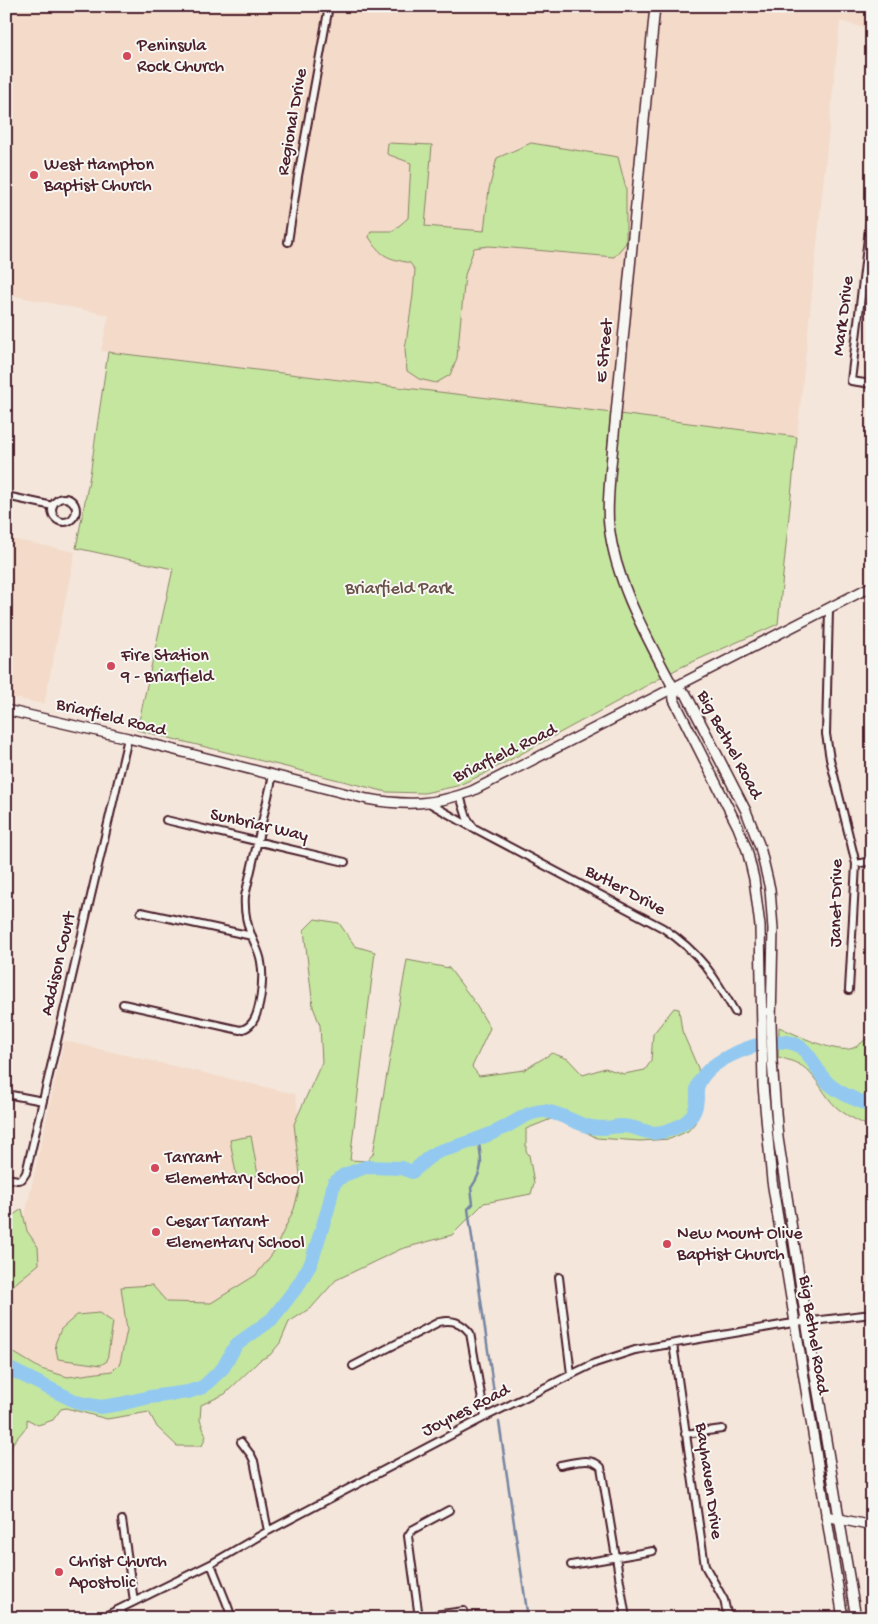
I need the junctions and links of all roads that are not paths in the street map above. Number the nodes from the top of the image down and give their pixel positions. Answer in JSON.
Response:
{"nodes":[{"id":1,"x":329,"y":6,"type":"edge"},
{"id":2,"x":655,"y":6,"type":"edge"},
{"id":3,"x":872,"y":204,"type":"edge"},
{"id":4,"x":288,"y":242,"type":"dead end"},
{"id":5,"x":872,"y":384,"type":"edge"},
{"id":6,"x":6,"y":496,"type":"edge"},
{"id":7,"x":53,"y":506,"type":"junction"},
{"id":8,"x":872,"y":586,"type":"edge"},
{"id":9,"x":829,"y":609,"type":"junction"},
{"id":10,"x":674,"y":687,"type":"junction"},
{"id":11,"x":6,"y":710,"type":"edge"},
{"id":12,"x":128,"y":738,"type":"junction"},
{"id":13,"x":273,"y":775,"type":"junction"},
{"id":14,"x":460,"y":796,"type":"junction"},
{"id":15,"x":429,"y":803,"type":"junction"},
{"id":16,"x":166,"y":820,"type":"dead end"},
{"id":17,"x":474,"y":828,"type":"junction"},
{"id":18,"x":257,"y":841,"type":"junction"},
{"id":19,"x":872,"y":861,"type":"edge"},
{"id":20,"x":345,"y":862,"type":"dead end"},
{"id":21,"x":856,"y":864,"type":"junction"},
{"id":22,"x":141,"y":912,"type":"dead end"},
{"id":23,"x":252,"y":936,"type":"junction"},
{"id":24,"x":849,"y":990,"type":"dead end"},
{"id":25,"x":123,"y":1004,"type":"dead end"},
{"id":26,"x":735,"y":1012,"type":"dead end"},
{"id":27,"x":766,"y":1035,"type":"junction"},
{"id":28,"x":767,"y":1061,"type":"junction"},
{"id":29,"x":6,"y":1094,"type":"edge"},
{"id":30,"x":43,"y":1101,"type":"junction"},
{"id":31,"x":6,"y":1178,"type":"edge"},
{"id":32,"x":558,"y":1277,"type":"dead end"},
{"id":33,"x":872,"y":1314,"type":"edge"},
{"id":34,"x":806,"y":1322,"type":"junction"},
{"id":35,"x":795,"y":1323,"type":"junction"},
{"id":36,"x":673,"y":1344,"type":"junction"},
{"id":37,"x":353,"y":1366,"type":"dead end"},
{"id":38,"x":572,"y":1374,"type":"junction"},
{"id":39,"x":485,"y":1417,"type":"junction"},
{"id":40,"x":722,"y":1429,"type":"dead end"},
{"id":41,"x":686,"y":1434,"type":"junction"},
{"id":42,"x":241,"y":1442,"type":"dead end"},
{"id":43,"x":560,"y":1465,"type":"dead end"},
{"id":44,"x":450,"y":1510,"type":"dead end"},
{"id":45,"x":826,"y":1516,"type":"junction"},
{"id":46,"x":839,"y":1519,"type":"junction"},
{"id":47,"x":122,"y":1520,"type":"dead end"},
{"id":48,"x":872,"y":1526,"type":"edge"},
{"id":49,"x":268,"y":1532,"type":"junction"},
{"id":50,"x":653,"y":1551,"type":"dead end"},
{"id":51,"x":617,"y":1557,"type":"junction"},
{"id":52,"x":210,"y":1564,"type":"junction"},
{"id":53,"x":571,"y":1565,"type":"dead end"},
{"id":54,"x":134,"y":1601,"type":"junction"},
{"id":55,"x":120,"y":1609,"type":"junction"},
{"id":56,"x":464,"y":1610,"type":"dead end"},
{"id":57,"x":419,"y":1617,"type":"edge"},
{"id":58,"x":101,"y":1618,"type":"edge"},
{"id":59,"x":124,"y":1618,"type":"edge"},
{"id":60,"x":232,"y":1618,"type":"edge"},
{"id":61,"x":626,"y":1618,"type":"edge"},
{"id":62,"x":728,"y":1618,"type":"edge"},
{"id":63,"x":843,"y":1618,"type":"edge"},
{"id":64,"x":856,"y":1618,"type":"edge"}],
"edges":[{"from":1,"to":4,"type":"street","name":"Regional Drive"},
{"from":2,"to":10,"type":"main road","name":"E Street"},
{"from":3,"to":5,"type":"street","name":"Mark Drive"},
{"from":6,"to":7,"type":"street"},
{"from":7,"to":7,"type":"street"},
{"from":8,"to":9,"type":"main road","name":"Briarfield Road"},
{"from":9,"to":10,"type":"main road","name":"Briarfield Road"},
{"from":9,"to":21,"type":"street","name":"Janet Drive"},
{"from":10,"to":14,"type":"main road","name":"Briarfield Road"},
{"from":10,"to":27,"type":"main road","name":"Big Bethel Road"},
{"from":10,"to":27,"type":"main road","name":"Big Bethel Road"},
{"from":11,"to":12,"type":"main road","name":"Briarfield Road"},
{"from":12,"to":13,"type":"main road","name":"Briarfield Road"},
{"from":12,"to":30,"type":"street","name":"Addison Court"},
{"from":13,"to":15,"type":"main road","name":"Briarfield Road"},
{"from":13,"to":18,"type":"street"},
{"from":14,"to":15,"type":"main road","name":"Briarfield Road"},
{"from":14,"to":17,"type":"street"},
{"from":15,"to":17,"type":"street","name":"Butler Drive"},
{"from":16,"to":18,"type":"street","name":"Sunbriar Way"},
{"from":17,"to":26,"type":"street","name":"Butler Drive"},
{"from":18,"to":20,"type":"street","name":"Sunbriar Way"},
{"from":18,"to":23,"type":"street"},
{"from":19,"to":21,"type":"street"},
{"from":21,"to":24,"type":"street","name":"Janet Drive"},
{"from":22,"to":23,"type":"street"},
{"from":23,"to":25,"type":"street"},
{"from":27,"to":28,"type":"main road","name":"Big Bethel Road"},
{"from":28,"to":34,"type":"main road","name":"Big Bethel Road"},
{"from":28,"to":35,"type":"main road","name":"Big Bethel Road"},
{"from":29,"to":30,"type":"street"},
{"from":30,"to":31,"type":"street","name":"Addison Court"},
{"from":32,"to":38,"type":"street"},
{"from":33,"to":34,"type":"street","name":"Joynes Road"},
{"from":34,"to":35,"type":"street","name":"Joynes Road"},
{"from":34,"to":46,"type":"main road","name":"Big Bethel Road"},
{"from":35,"to":36,"type":"street","name":"Joynes Road"},
{"from":35,"to":45,"type":"main road","name":"Big Bethel Road"},
{"from":36,"to":38,"type":"street","name":"Joynes Road"},
{"from":36,"to":41,"type":"street","name":"Bayhaven Drive"},
{"from":37,"to":39,"type":"street"},
{"from":38,"to":39,"type":"street","name":"Joynes Road"},
{"from":39,"to":49,"type":"street","name":"Joynes Road"},
{"from":40,"to":41,"type":"street"},
{"from":41,"to":62,"type":"street","name":"Bayhaven Drive"},
{"from":42,"to":49,"type":"street"},
{"from":43,"to":51,"type":"street"},
{"from":44,"to":57,"type":"street"},
{"from":45,"to":46,"type":"main road"},
{"from":45,"to":63,"type":"main road","name":"Big Bethel Road"},
{"from":46,"to":48,"type":"main road"},
{"from":46,"to":64,"type":"main road","name":"Big Bethel Road"},
{"from":47,"to":54,"type":"street"},
{"from":49,"to":52,"type":"street","name":"Joynes Road"},
{"from":50,"to":51,"type":"street"},
{"from":51,"to":53,"type":"street"},
{"from":51,"to":61,"type":"street"},
{"from":52,"to":54,"type":"street","name":"Joynes Road"},
{"from":52,"to":60,"type":"street"},
{"from":54,"to":55,"type":"street","name":"Joynes Road"},
{"from":55,"to":58,"type":"street","name":"Joynes Road"},
{"from":55,"to":59,"type":"street"},
{"from":56,"to":57,"type":"street"}]}
